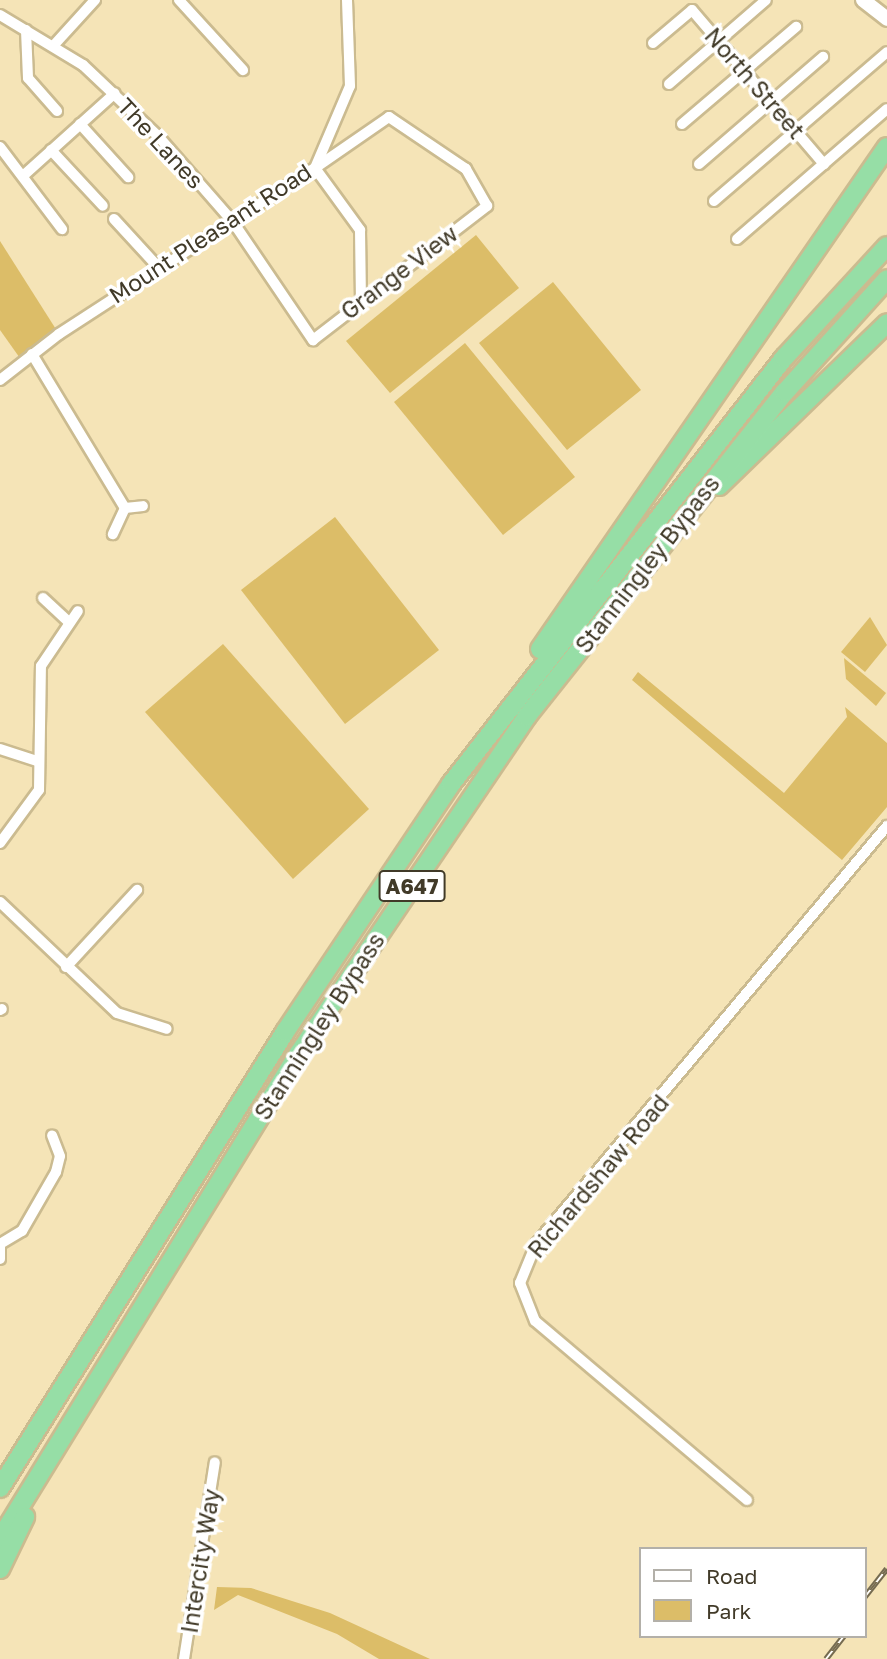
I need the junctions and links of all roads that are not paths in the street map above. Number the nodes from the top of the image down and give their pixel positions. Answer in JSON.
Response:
{"nodes":[{"id":1,"x":95,"y":0,"type":"edge"},
{"id":2,"x":179,"y":0,"type":"edge"},
{"id":3,"x":347,"y":0,"type":"edge"},
{"id":4,"x":766,"y":0,"type":"edge"},
{"id":5,"x":863,"y":0,"type":"edge"},
{"id":6,"x":0,"y":15,"type":"edge"},
{"id":7,"x":887,"y":19,"type":"edge"},
{"id":8,"x":796,"y":27,"type":"dead end"},
{"id":9,"x":26,"y":30,"type":"junction"},
{"id":10,"x":719,"y":42,"type":"junction"},
{"id":11,"x":653,"y":43,"type":"dead end"},
{"id":12,"x":54,"y":45,"type":"junction"},
{"id":13,"x":887,"y":52,"type":"edge"},
{"id":14,"x":823,"y":57,"type":"dead end"},
{"id":15,"x":243,"y":69,"type":"dead end"},
{"id":16,"x":745,"y":70,"type":"junction"},
{"id":17,"x":669,"y":84,"type":"dead end"},
{"id":18,"x":115,"y":93,"type":"junction"},
{"id":19,"x":771,"y":101,"type":"junction"},
{"id":20,"x":887,"y":109,"type":"edge"},
{"id":21,"x":57,"y":111,"type":"dead end"},
{"id":22,"x":80,"y":124,"type":"junction"},
{"id":23,"x":682,"y":124,"type":"dead end"},
{"id":24,"x":796,"y":131,"type":"junction"},
{"id":25,"x":0,"y":147,"type":"edge"},
{"id":26,"x":887,"y":147,"type":"edge"},
{"id":27,"x":51,"y":150,"type":"junction"},
{"id":28,"x":699,"y":164,"type":"dead end"},
{"id":29,"x":824,"y":164,"type":"junction"},
{"id":30,"x":315,"y":168,"type":"junction"},
{"id":31,"x":23,"y":175,"type":"junction"},
{"id":32,"x":128,"y":177,"type":"dead end"},
{"id":33,"x":714,"y":201,"type":"dead end"},
{"id":34,"x":103,"y":206,"type":"dead end"},
{"id":35,"x":114,"y":219,"type":"dead end"},
{"id":36,"x":233,"y":222,"type":"junction"},
{"id":37,"x":62,"y":229,"type":"dead end"},
{"id":38,"x":737,"y":239,"type":"dead end"},
{"id":39,"x":887,"y":246,"type":"edge"},
{"id":40,"x":159,"y":268,"type":"junction"},
{"id":41,"x":887,"y":279,"type":"edge"},
{"id":42,"x":360,"y":300,"type":"junction"},
{"id":43,"x":887,"y":323,"type":"edge"},
{"id":44,"x":313,"y":340,"type":"joint"},
{"id":45,"x":32,"y":354,"type":"junction"},
{"id":46,"x":0,"y":380,"type":"edge"},
{"id":47,"x":143,"y":506,"type":"dead end"},
{"id":48,"x":125,"y":508,"type":"junction"},
{"id":49,"x":683,"y":517,"type":"junction"},
{"id":50,"x":113,"y":534,"type":"dead end"},
{"id":51,"x":43,"y":598,"type":"dead end"},
{"id":52,"x":78,"y":611,"type":"dead end"},
{"id":53,"x":69,"y":622,"type":"junction"},
{"id":54,"x":0,"y":749,"type":"edge"},
{"id":55,"x":36,"y":761,"type":"junction"},
{"id":56,"x":451,"y":784,"type":"junction"},
{"id":57,"x":887,"y":827,"type":"edge"},
{"id":58,"x":0,"y":843,"type":"edge"},
{"id":59,"x":137,"y":890,"type":"dead end"},
{"id":60,"x":0,"y":902,"type":"edge"},
{"id":61,"x":66,"y":967,"type":"junction"},
{"id":62,"x":167,"y":1029,"type":"dead end"},
{"id":63,"x":52,"y":1135,"type":"dead end"},
{"id":64,"x":0,"y":1244,"type":"edge"},
{"id":65,"x":0,"y":1259,"type":"edge"},
{"id":66,"x":78,"y":1403,"type":"junction"},
{"id":67,"x":215,"y":1462,"type":"dead end"},
{"id":68,"x":0,"y":1488,"type":"edge"},
{"id":69,"x":747,"y":1500,"type":"dead end"},
{"id":70,"x":0,"y":1539,"type":"edge"},
{"id":71,"x":0,"y":1569,"type":"edge"},
{"id":72,"x":184,"y":1659,"type":"edge"}],
"edges":[{"from":1,"to":12,"type":"street"},
{"from":2,"to":15,"type":"street"},
{"from":3,"to":30,"type":"street","name":"Mount Pleasant Road"},
{"from":4,"to":10,"type":"street"},
{"from":5,"to":7,"type":"main road"},
{"from":6,"to":9,"type":"street","name":"The Lanes"},
{"from":8,"to":16,"type":"street"},
{"from":9,"to":12,"type":"street","name":"The Lanes"},
{"from":9,"to":21,"type":"street"},
{"from":10,"to":11,"type":"street","name":"North Street"},
{"from":10,"to":16,"type":"street","name":"North Street"},
{"from":10,"to":17,"type":"street"},
{"from":12,"to":18,"type":"street","name":"The Lanes"},
{"from":13,"to":24,"type":"street"},
{"from":14,"to":19,"type":"street"},
{"from":16,"to":19,"type":"street","name":"North Street"},
{"from":16,"to":23,"type":"street"},
{"from":18,"to":22,"type":"street"},
{"from":18,"to":36,"type":"street","name":"The Lanes"},
{"from":19,"to":24,"type":"street","name":"North Street"},
{"from":19,"to":28,"type":"street"},
{"from":20,"to":29,"type":"street"},
{"from":22,"to":27,"type":"street"},
{"from":22,"to":32,"type":"street"},
{"from":24,"to":29,"type":"street","name":"North Street"},
{"from":24,"to":33,"type":"street"},
{"from":25,"to":31,"type":"street"},
{"from":26,"to":56,"type":"highway"},
{"from":27,"to":31,"type":"street"},
{"from":27,"to":34,"type":"street"},
{"from":29,"to":38,"type":"street"},
{"from":30,"to":36,"type":"street","name":"Mount Pleasant Road"},
{"from":30,"to":42,"type":"street"},
{"from":30,"to":42,"type":"street","name":"Grange View"},
{"from":31,"to":37,"type":"street"},
{"from":35,"to":40,"type":"street"},
{"from":36,"to":40,"type":"street","name":"Mount Pleasant Road"},
{"from":36,"to":44,"type":"street","name":"The Lanes"},
{"from":39,"to":56,"type":"highway","name":"Stanningley Bypass","number":"A647"},
{"from":40,"to":45,"type":"street","name":"Mount Pleasant Road"},
{"from":41,"to":49,"type":"highway","name":"Stanningley Bypass","number":"A647"},
{"from":42,"to":44,"type":"street","name":"Grange View"},
{"from":43,"to":49,"type":"highway"},
{"from":45,"to":46,"type":"street","name":"Mount Pleasant Road"},
{"from":45,"to":48,"type":"street"},
{"from":47,"to":48,"type":"street"},
{"from":48,"to":50,"type":"street"},
{"from":49,"to":66,"type":"highway","name":"Stanningley Bypass","number":"A647"},
{"from":51,"to":53,"type":"street"},
{"from":52,"to":53,"type":"street"},
{"from":53,"to":55,"type":"street"},
{"from":54,"to":55,"type":"street"},
{"from":55,"to":58,"type":"street"},
{"from":56,"to":68,"type":"highway","name":"Stanningley Bypass","number":"A647"},
{"from":57,"to":69,"type":"street","name":"Richardshaw Road"},
{"from":59,"to":61,"type":"street"},
{"from":60,"to":61,"type":"street"},
{"from":61,"to":62,"type":"street"},
{"from":63,"to":64,"type":"street"},
{"from":64,"to":65,"type":"street"},
{"from":66,"to":70,"type":"highway","name":"Stanningley Bypass","number":"A647"},
{"from":66,"to":71,"type":"highway"},
{"from":67,"to":72,"type":"street","name":"Intercity Way"}]}
